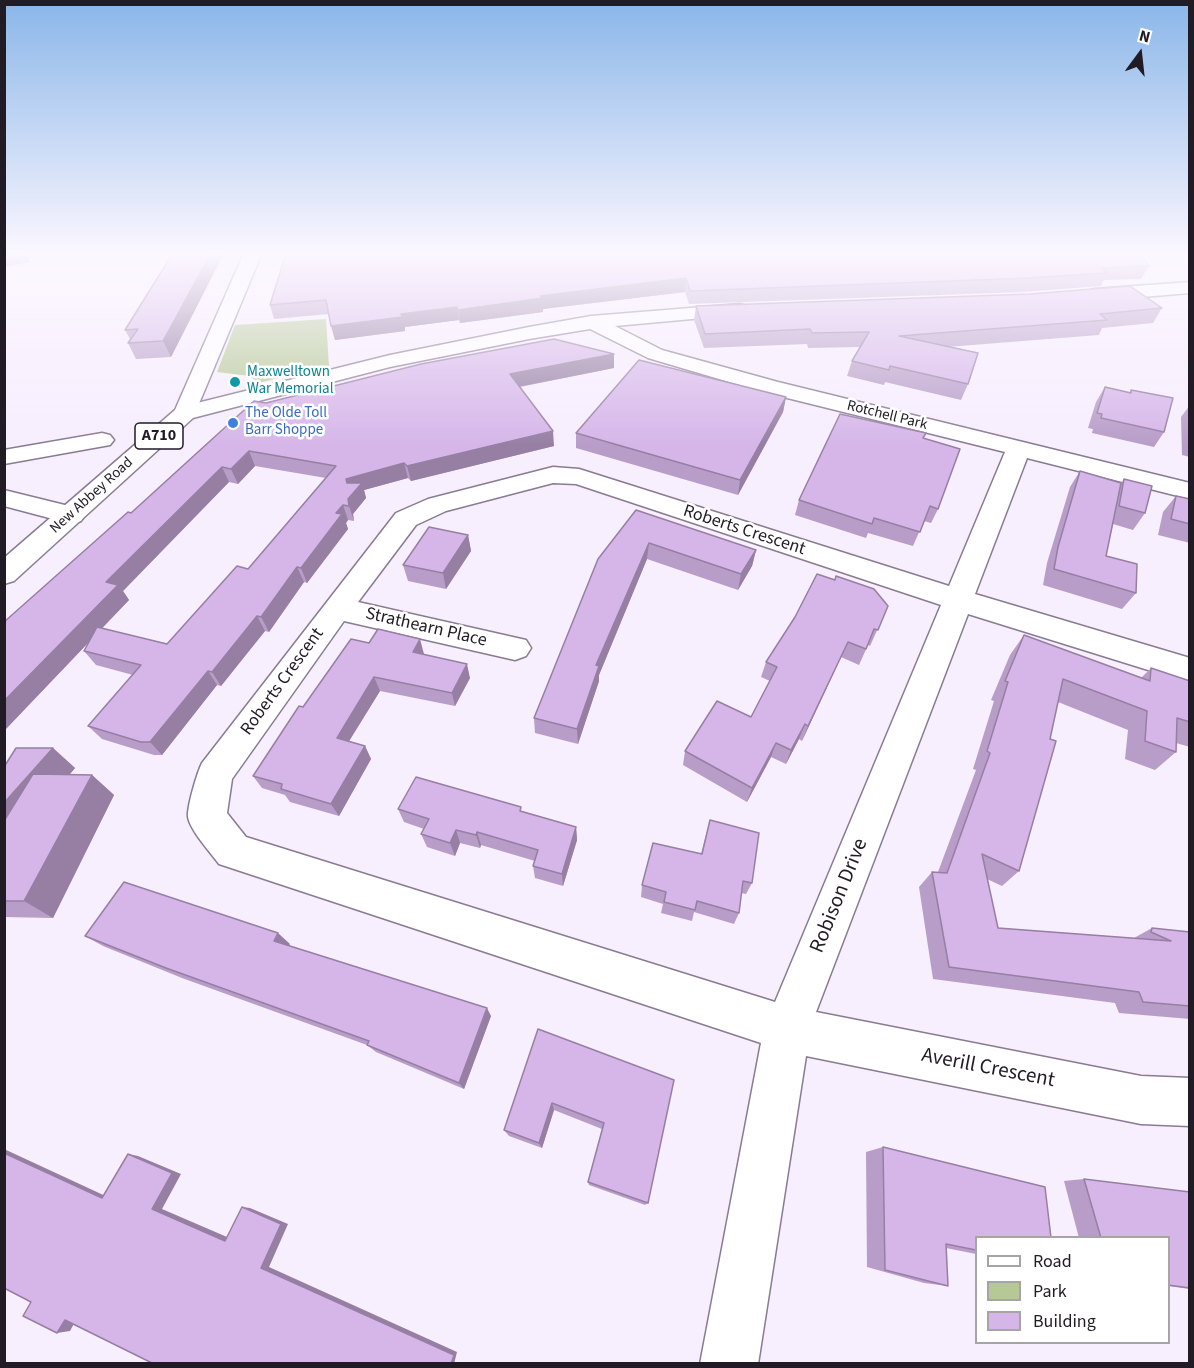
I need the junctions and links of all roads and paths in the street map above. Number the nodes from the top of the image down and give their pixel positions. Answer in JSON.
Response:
{"nodes":[{"id":1,"x":226,"y":317,"type":"edge"},
{"id":2,"x":644,"y":317,"type":"edge"},
{"id":3,"x":591,"y":322,"type":"junction"},
{"id":4,"x":185,"y":413,"type":"junction"},
{"id":5,"x":102,"y":440,"type":"dead end"},
{"id":6,"x":1019,"y":448,"type":"junction"},
{"id":7,"x":4,"y":457,"type":"edge"},
{"id":8,"x":1190,"y":491,"type":"edge"},
{"id":9,"x":4,"y":498,"type":"edge"},
{"id":10,"x":72,"y":515,"type":"junction"},
{"id":11,"x":4,"y":574,"type":"edge"},
{"id":12,"x":958,"y":600,"type":"junction"},
{"id":13,"x":337,"y":608,"type":"junction"},
{"id":14,"x":515,"y":648,"type":"dead end"},
{"id":15,"x":1190,"y":671,"type":"edge"},
{"id":16,"x":787,"y":1029,"type":"junction"},
{"id":17,"x":1190,"y":1102,"type":"edge"},
{"id":18,"x":729,"y":1364,"type":"edge"}],
"edges":[{"from":1,"to":4,"type":"street","name":"New Abbey Road","number":"A710"},
{"from":2,"to":3,"type":"street"},
{"from":3,"to":4,"type":"street"},
{"from":3,"to":6,"type":"street","name":"Rotchell Park"},
{"from":4,"to":10,"type":"street","name":"New Abbey Road","number":"A710"},
{"from":5,"to":7,"type":"street"},
{"from":6,"to":8,"type":"street","name":"Rotchell Park"},
{"from":6,"to":12,"type":"street","name":"Robison Drive"},
{"from":9,"to":10,"type":"street"},
{"from":10,"to":11,"type":"street","name":"New Abbey Road","number":"A710"},
{"from":12,"to":13,"type":"street","name":"Roberts Crescent"},
{"from":12,"to":15,"type":"street"},
{"from":12,"to":16,"type":"street","name":"Robison Drive"},
{"from":13,"to":14,"type":"street","name":"Strathearn Place"},
{"from":13,"to":16,"type":"street","name":"Roberts Crescent"},
{"from":16,"to":17,"type":"street","name":"Averill Crescent"},
{"from":16,"to":18,"type":"street","name":"Robison Drive"}]}
